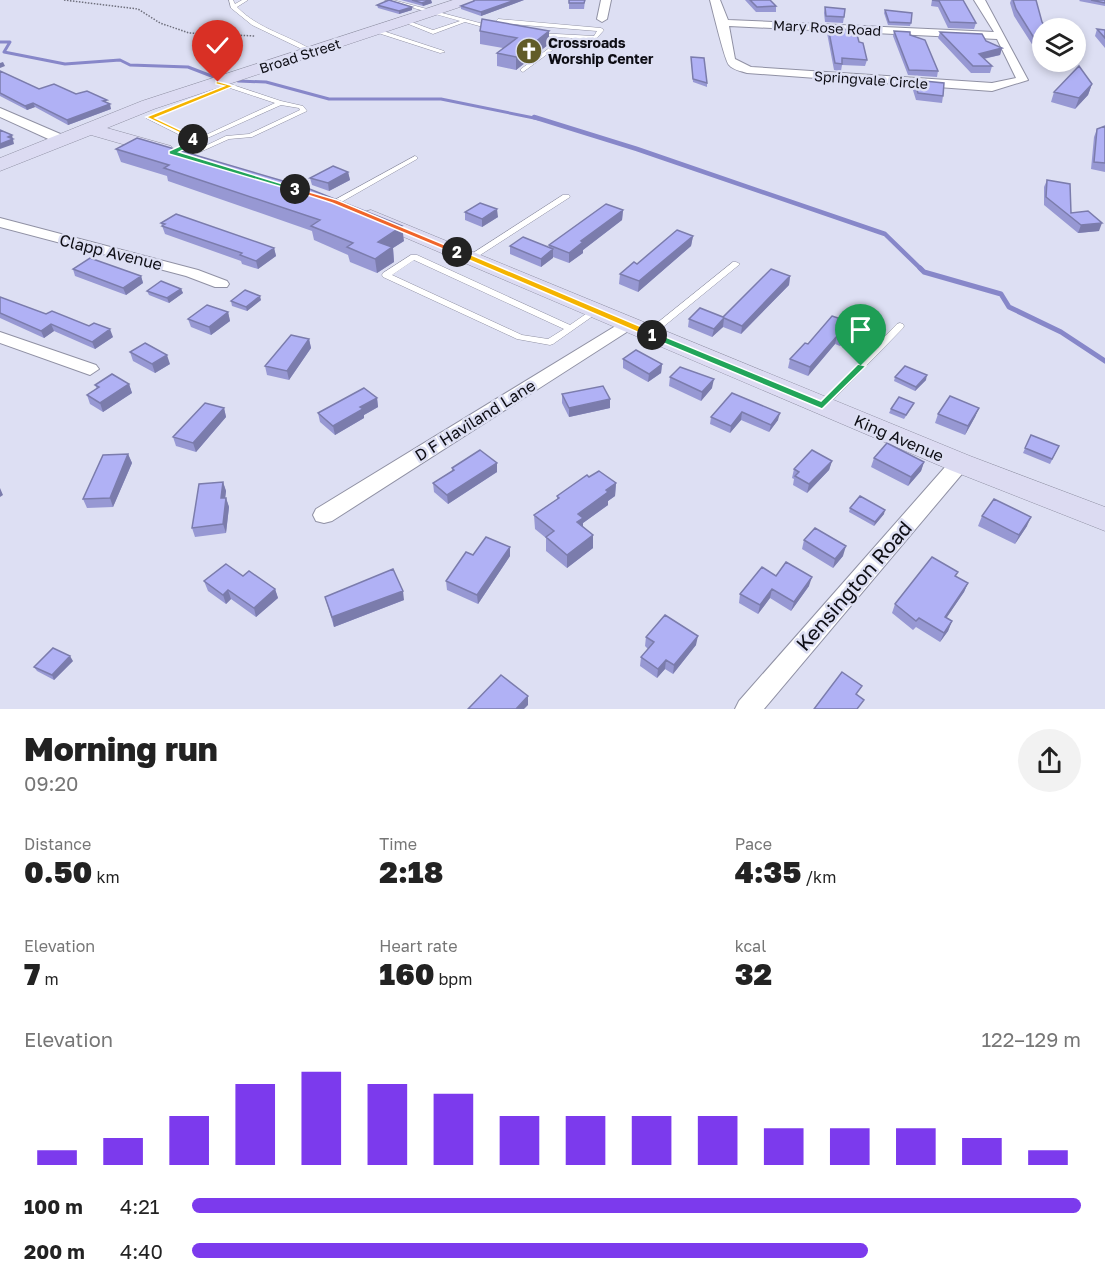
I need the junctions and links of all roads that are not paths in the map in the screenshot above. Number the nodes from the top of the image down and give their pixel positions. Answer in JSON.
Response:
{"nodes":[{"id":1,"x":231,"y":0,"type":"edge"},
{"id":2,"x":246,"y":0,"type":"edge"},
{"id":3,"x":387,"y":0,"type":"edge"},
{"id":4,"x":467,"y":0,"type":"edge"},
{"id":5,"x":606,"y":0,"type":"edge"},
{"id":6,"x":715,"y":0,"type":"edge"},
{"id":7,"x":979,"y":0,"type":"edge"},
{"id":8,"x":233,"y":8,"type":"junction"},
{"id":9,"x":432,"y":12,"type":"junction"},
{"id":10,"x":404,"y":21,"type":"junction"},
{"id":11,"x":462,"y":22,"type":"junction"},
{"id":12,"x":724,"y":23,"type":"junction"},
{"id":13,"x":602,"y":24,"type":"junction"},
{"id":14,"x":492,"y":27,"type":"junction"},
{"id":15,"x":513,"y":30,"type":"edge"},
{"id":16,"x":376,"y":31,"type":"junction"},
{"id":17,"x":534,"y":33,"type":"edge"},
{"id":18,"x":555,"y":36,"type":"junction"},
{"id":19,"x":1001,"y":36,"type":"junction"},
{"id":20,"x":312,"y":52,"type":"junction"},
{"id":21,"x":442,"y":52,"type":"dead end"},
{"id":22,"x":523,"y":70,"type":"edge"},
{"id":23,"x":224,"y":84,"type":"junction"},
{"id":24,"x":280,"y":103,"type":"junction"},
{"id":25,"x":0,"y":112,"type":"edge"},
{"id":26,"x":88,"y":128,"type":"junction"},
{"id":27,"x":60,"y":139,"type":"junction"},
{"id":28,"x":185,"y":150,"type":"junction"},
{"id":29,"x":415,"y":158,"type":"dead end"},
{"id":30,"x":0,"y":165,"type":"edge"},
{"id":31,"x":219,"y":165,"type":"edge"},
{"id":32,"x":566,"y":197,"type":"dead end"},
{"id":33,"x":324,"y":198,"type":"joint"},
{"id":34,"x":0,"y":222,"type":"edge"},
{"id":35,"x":471,"y":257,"type":"junction"},
{"id":36,"x":736,"y":264,"type":"dead end"},
{"id":37,"x":221,"y":284,"type":"dead end"},
{"id":38,"x":596,"y":311,"type":"junction"},
{"id":39,"x":627,"y":324,"type":"junction"},
{"id":40,"x":900,"y":326,"type":"dead end"},
{"id":41,"x":570,"y":328,"type":"junction"},
{"id":42,"x":649,"y":334,"type":"junction"},
{"id":43,"x":0,"y":337,"type":"edge"},
{"id":44,"x":90,"y":369,"type":"dead end"},
{"id":45,"x":822,"y":406,"type":"junction"},
{"id":46,"x":960,"y":464,"type":"junction"},
{"id":47,"x":324,"y":515,"type":"dead end"},
{"id":48,"x":1105,"y":519,"type":"edge"},
{"id":49,"x":748,"y":709,"type":"edge"}],
"edges":[{"from":1,"to":8,"type":"lane"},
{"from":2,"to":8,"type":"lane"},
{"from":3,"to":9,"type":"lane"},
{"from":4,"to":9,"type":"street","name":"Broad Street"},
{"from":5,"to":13,"type":"street"},
{"from":6,"to":12,"type":"street","name":"Springvale Circle"},
{"from":7,"to":19,"type":"street","name":"Springvale Circle"},
{"from":8,"to":20,"type":"lane"},
{"from":9,"to":10,"type":"street","name":"Broad Street"},
{"from":9,"to":11,"type":"lane"},
{"from":10,"to":11,"type":"lane"},
{"from":10,"to":16,"type":"street","name":"Broad Street"},
{"from":11,"to":14,"type":"lane"},
{"from":12,"to":19,"type":"street","name":"Mary Rose Road"},
{"from":12,"to":19,"type":"street","name":"Springvale Circle"},
{"from":13,"to":14,"type":"lane"},
{"from":13,"to":18,"type":"lane"},
{"from":14,"to":15,"type":"lane"},
{"from":16,"to":20,"type":"street","name":"Broad Street"},
{"from":16,"to":21,"type":"lane"},
{"from":17,"to":18,"type":"lane"},
{"from":18,"to":22,"type":"lane"},
{"from":20,"to":23,"type":"street","name":"Broad Street"},
{"from":23,"to":24,"type":"lane"},
{"from":23,"to":26,"type":"street","name":"Broad Street"},
{"from":23,"to":28,"type":"lane"},
{"from":24,"to":28,"type":"lane"},
{"from":24,"to":28,"type":"lane"},
{"from":25,"to":27,"type":"street"},
{"from":26,"to":27,"type":"street","name":"Broad Street"},
{"from":26,"to":28,"type":"street"},
{"from":27,"to":30,"type":"street","name":"Broad Street"},
{"from":28,"to":31,"type":"street"},
{"from":29,"to":33,"type":"lane"},
{"from":32,"to":35,"type":"lane"},
{"from":33,"to":35,"type":"street","name":"King Avenue"},
{"from":34,"to":37,"type":"street","name":"Clapp Avenue"},
{"from":35,"to":38,"type":"street","name":"King Avenue"},
{"from":36,"to":42,"type":"lane"},
{"from":38,"to":39,"type":"street","name":"King Avenue"},
{"from":38,"to":41,"type":"lane"},
{"from":39,"to":42,"type":"street","name":"King Avenue"},
{"from":39,"to":47,"type":"street","name":"D F Haviland Lane"},
{"from":40,"to":45,"type":"lane"},
{"from":41,"to":41,"type":"lane"},
{"from":42,"to":45,"type":"street","name":"King Avenue"},
{"from":43,"to":44,"type":"street"},
{"from":45,"to":46,"type":"street","name":"King Avenue"},
{"from":46,"to":48,"type":"street","name":"King Avenue"},
{"from":46,"to":49,"type":"street","name":"Kensington Road"}]}
